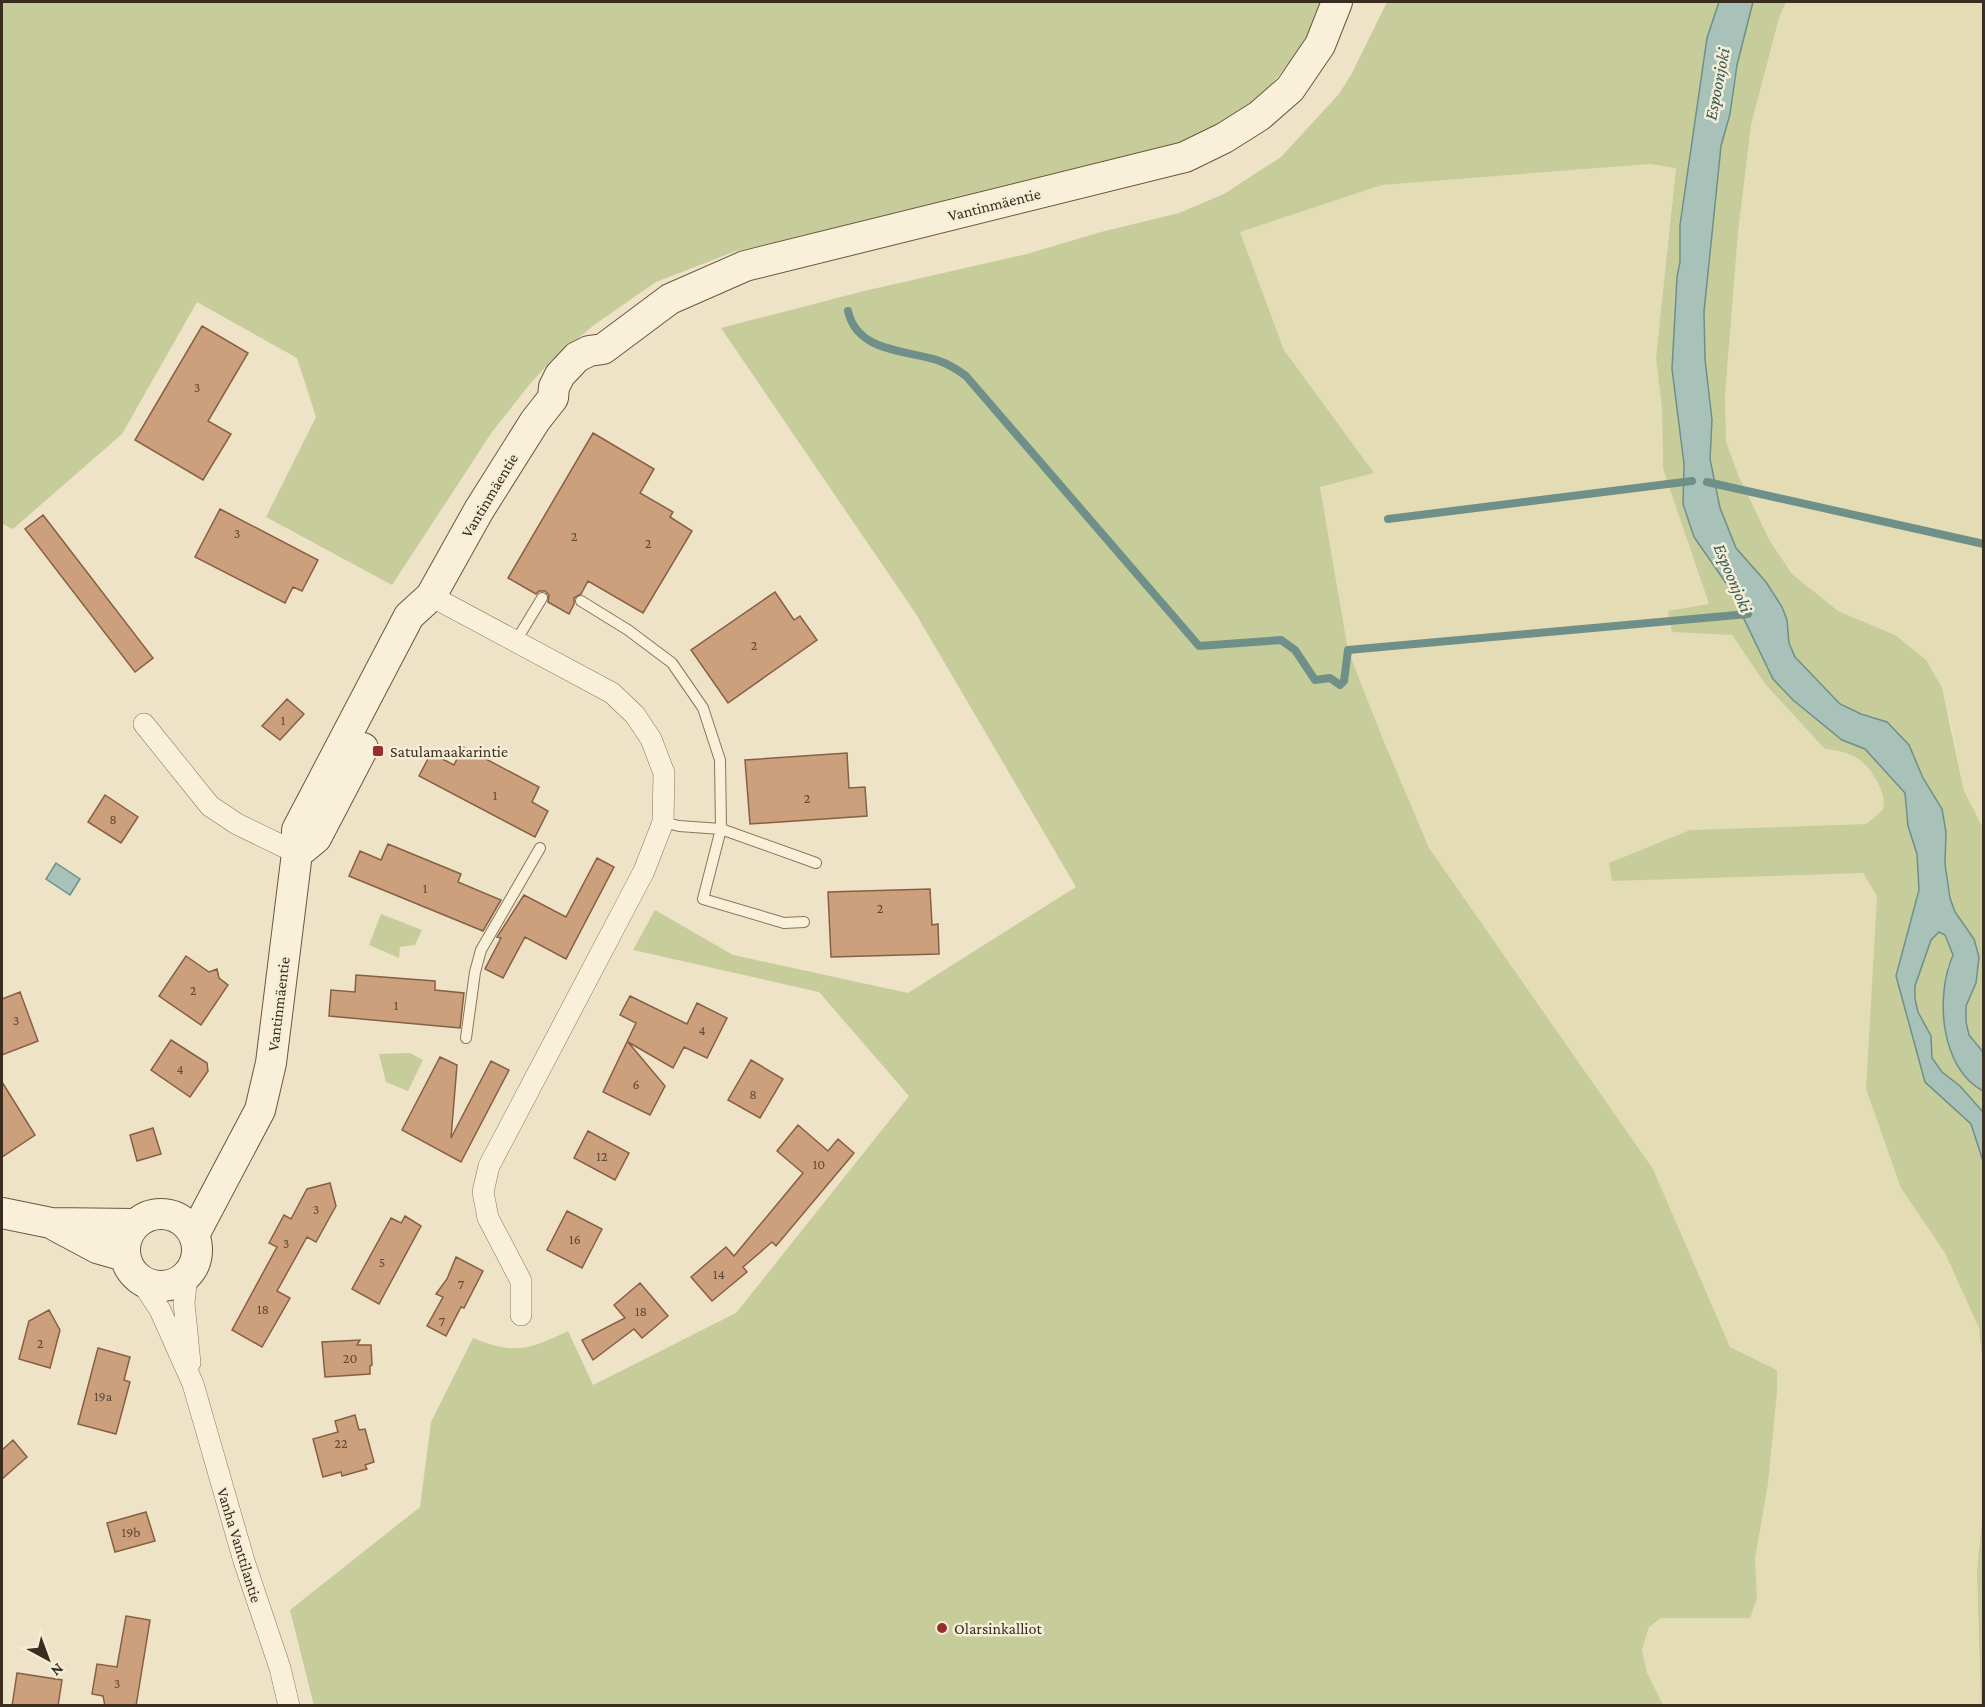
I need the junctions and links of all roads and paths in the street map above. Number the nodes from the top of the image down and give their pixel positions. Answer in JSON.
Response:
{"nodes":[{"id":1,"x":1337,"y":2,"type":"edge"},
{"id":2,"x":431,"y":596,"type":"junction"},
{"id":3,"x":542,"y":598,"type":"dead end"},
{"id":4,"x":581,"y":601,"type":"dead end"},
{"id":5,"x":516,"y":641,"type":"junction"},
{"id":6,"x":144,"y":724,"type":"dead end"},
{"id":7,"x":663,"y":822,"type":"junction"},
{"id":8,"x":721,"y":829,"type":"junction"},
{"id":9,"x":540,"y":848,"type":"dead end"},
{"id":10,"x":297,"y":853,"type":"junction"},
{"id":11,"x":816,"y":863,"type":"dead end"},
{"id":12,"x":804,"y":922,"type":"dead end"},
{"id":13,"x":466,"y":1038,"type":"dead end"},
{"id":14,"x":240,"y":1149,"type":"junction"},
{"id":15,"x":2,"y":1213,"type":"edge"},
{"id":16,"x":171,"y":1215,"type":"junction"},
{"id":17,"x":51,"y":1223,"type":"junction"},
{"id":18,"x":134,"y":1224,"type":"junction"},
{"id":19,"x":194,"y":1235,"type":"junction"},
{"id":20,"x":125,"y":1256,"type":"junction"},
{"id":21,"x":187,"y":1275,"type":"junction"},
{"id":22,"x":141,"y":1281,"type":"junction"},
{"id":23,"x":521,"y":1315,"type":"dead end"},
{"id":24,"x":193,"y":1384,"type":"junction"},
{"id":25,"x":289,"y":1706,"type":"edge"}],
"edges":[{"from":1,"to":2,"type":"street","name":"Vantinmäentie"},
{"from":2,"to":5,"type":"street"},
{"from":2,"to":10,"type":"street","name":"Vantinmäentie"},
{"from":3,"to":5,"type":"lane"},
{"from":4,"to":8,"type":"lane"},
{"from":5,"to":7,"type":"street"},
{"from":6,"to":10,"type":"street"},
{"from":7,"to":8,"type":"lane"},
{"from":7,"to":23,"type":"street"},
{"from":8,"to":11,"type":"lane"},
{"from":8,"to":12,"type":"lane"},
{"from":9,"to":13,"type":"lane"},
{"from":10,"to":14,"type":"street","name":"Vantinmäentie"},
{"from":14,"to":16,"type":"street","name":"Vantinmäentie"},
{"from":14,"to":19,"type":"street","name":"Vantinmäentie"},
{"from":15,"to":17,"type":"street"},
{"from":16,"to":18,"type":"street"},
{"from":16,"to":19,"type":"street"},
{"from":17,"to":18,"type":"street"},
{"from":17,"to":20,"type":"street"},
{"from":18,"to":20,"type":"street"},
{"from":19,"to":21,"type":"street"},
{"from":20,"to":22,"type":"street"},
{"from":21,"to":22,"type":"street"},
{"from":21,"to":24,"type":"street","name":"Vanha Vanttilantie"},
{"from":22,"to":24,"type":"street","name":"Vanha Vanttilantie"},
{"from":24,"to":25,"type":"street","name":"Vanha Vanttilantie"}]}
